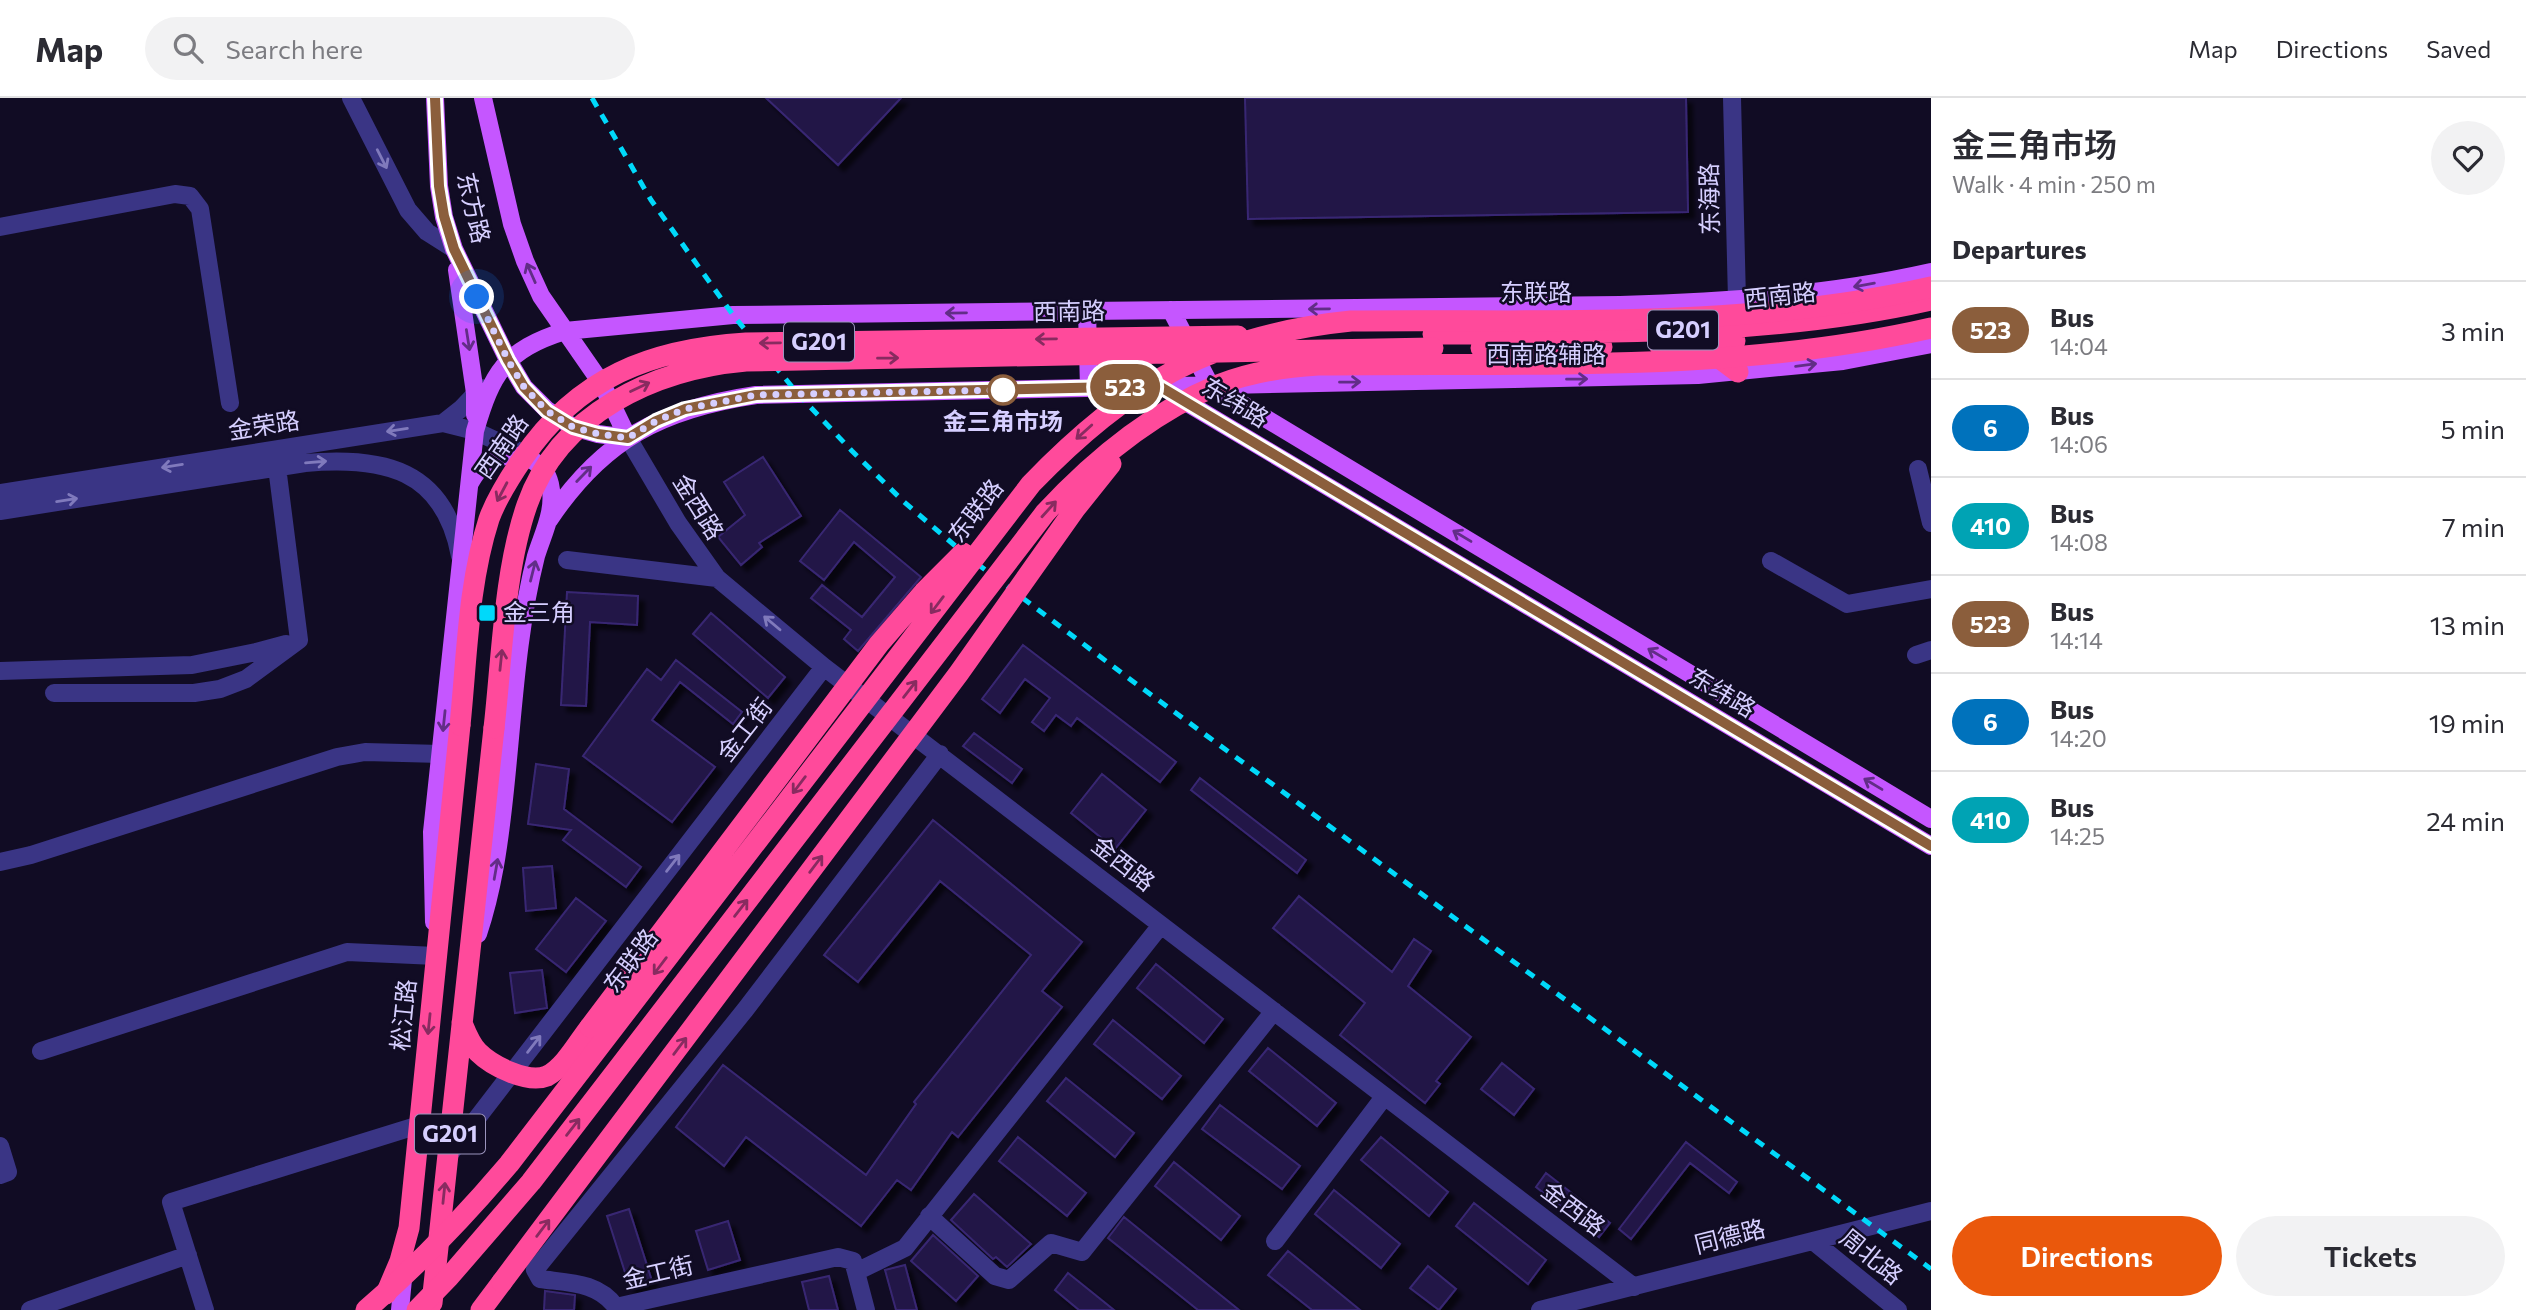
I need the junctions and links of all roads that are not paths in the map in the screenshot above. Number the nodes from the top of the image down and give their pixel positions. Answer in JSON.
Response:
{"nodes":[{"id":1,"x":351,"y":98,"type":"edge"},
{"id":2,"x":435,"y":98,"type":"edge"},
{"id":3,"x":483,"y":98,"type":"edge"},
{"id":4,"x":1732,"y":98,"type":"edge"},
{"id":5,"x":0,"y":228,"type":"edge"},
{"id":6,"x":454,"y":249,"type":"junction"},
{"id":7,"x":1931,"y":272,"type":"edge"},
{"id":8,"x":1931,"y":287,"type":"edge"},
{"id":9,"x":1737,"y":300,"type":"junction"},
{"id":10,"x":1931,"y":300,"type":"edge"},
{"id":11,"x":1171,"y":310,"type":"junction"},
{"id":12,"x":1087,"y":311,"type":"junction"},
{"id":13,"x":1931,"y":314,"type":"edge"},
{"id":14,"x":1931,"y":328,"type":"edge"},
{"id":15,"x":565,"y":331,"type":"junction"},
{"id":16,"x":1433,"y":341,"type":"junction"},
{"id":17,"x":1699,"y":344,"type":"junction"},
{"id":18,"x":1931,"y":344,"type":"edge"},
{"id":19,"x":508,"y":360,"type":"junction"},
{"id":20,"x":1738,"y":372,"type":"junction"},
{"id":21,"x":1210,"y":385,"type":"junction"},
{"id":22,"x":1159,"y":386,"type":"junction"},
{"id":23,"x":1090,"y":388,"type":"junction"},
{"id":24,"x":475,"y":393,"type":"junction"},
{"id":25,"x":230,"y":403,"type":"dead end"},
{"id":26,"x":1156,"y":419,"type":"junction"},
{"id":27,"x":443,"y":423,"type":"junction"},
{"id":28,"x":475,"y":432,"type":"junction"},
{"id":29,"x":628,"y":438,"type":"junction"},
{"id":30,"x":531,"y":457,"type":"junction"},
{"id":31,"x":277,"y":467,"type":"junction"},
{"id":32,"x":1918,"y":469,"type":"dead end"},
{"id":33,"x":470,"y":482,"type":"junction"},
{"id":34,"x":1031,"y":484,"type":"junction"},
{"id":35,"x":0,"y":494,"type":"edge"},
{"id":36,"x":0,"y":511,"type":"edge"},
{"id":37,"x":549,"y":520,"type":"junction"},
{"id":38,"x":1931,"y":523,"type":"edge"},
{"id":39,"x":567,"y":560,"type":"dead end"},
{"id":40,"x":1771,"y":561,"type":"dead end"},
{"id":41,"x":461,"y":562,"type":"junction"},
{"id":42,"x":717,"y":578,"type":"junction"},
{"id":43,"x":1931,"y":589,"type":"edge"},
{"id":44,"x":299,"y":640,"type":"junction"},
{"id":45,"x":824,"y":667,"type":"junction"},
{"id":46,"x":0,"y":671,"type":"edge"},
{"id":47,"x":54,"y":693,"type":"dead end"},
{"id":48,"x":460,"y":725,"type":"joint"},
{"id":49,"x":441,"y":754,"type":"junction"},
{"id":50,"x":940,"y":754,"type":"junction"},
{"id":51,"x":1931,"y":819,"type":"edge"},
{"id":52,"x":1931,"y":846,"type":"edge"},
{"id":53,"x":0,"y":862,"type":"edge"},
{"id":54,"x":1161,"y":925,"type":"junction"},
{"id":55,"x":436,"y":956,"type":"junction"},
{"id":56,"x":469,"y":958,"type":"junction"},
{"id":57,"x":1275,"y":1011,"type":"junction"},
{"id":58,"x":462,"y":1023,"type":"junction"},
{"id":59,"x":41,"y":1051,"type":"dead end"},
{"id":60,"x":512,"y":1073,"type":"junction"},
{"id":61,"x":1384,"y":1097,"type":"junction"},
{"id":62,"x":419,"y":1125,"type":"junction"},
{"id":63,"x":0,"y":1146,"type":"edge"},
{"id":64,"x":448,"y":1156,"type":"junction"},
{"id":65,"x":0,"y":1175,"type":"edge"},
{"id":66,"x":1931,"y":1210,"type":"edge"},
{"id":67,"x":929,"y":1216,"type":"junction"},
{"id":68,"x":409,"y":1228,"type":"junction"},
{"id":69,"x":1275,"y":1241,"type":"dead end"},
{"id":70,"x":1814,"y":1241,"type":"junction"},
{"id":71,"x":188,"y":1255,"type":"junction"},
{"id":72,"x":856,"y":1272,"type":"junction"},
{"id":73,"x":1634,"y":1287,"type":"junction"},
{"id":74,"x":616,"y":1309,"type":"edge"},
{"id":75,"x":30,"y":1310,"type":"edge"},
{"id":76,"x":205,"y":1310,"type":"edge"},
{"id":77,"x":366,"y":1310,"type":"edge"},
{"id":78,"x":375,"y":1310,"type":"edge"},
{"id":79,"x":400,"y":1310,"type":"edge"},
{"id":80,"x":417,"y":1310,"type":"edge"},
{"id":81,"x":431,"y":1310,"type":"edge"},
{"id":82,"x":481,"y":1310,"type":"edge"},
{"id":83,"x":866,"y":1310,"type":"edge"},
{"id":84,"x":1540,"y":1310,"type":"edge"},
{"id":85,"x":1898,"y":1310,"type":"edge"}],
"edges":[{"from":1,"to":6,"type":"street","one_way":true},
{"from":2,"to":6,"type":"main road","name":"东方路"},
{"from":15,"to":3,"type":"main road","name":"东方路","one_way":true},
{"from":4,"to":9,"type":"street","name":"东海路"},
{"from":5,"to":25,"type":"street"},
{"from":6,"to":19,"type":"main road","name":"东方路"},
{"from":6,"to":24,"type":"main road","one_way":true},
{"from":7,"to":9,"type":"main road","name":"西南路辅路","one_way":true},
{"from":8,"to":34,"type":"highway","name":"东联路","one_way":true,"bridge":true},
{"from":9,"to":11,"type":"main road","name":"西南路辅路","one_way":true},
{"from":10,"to":16,"type":"highway","name":"西南路","number":"G201"},
{"from":11,"to":12,"type":"main road","name":"西南路"},
{"from":11,"to":21,"type":"main road","name":"东纬路"},
{"from":11,"to":22,"type":"main road"},
{"from":12,"to":15,"type":"main road","name":"西南路","one_way":true},
{"from":12,"to":23,"type":"main road"},
{"from":13,"to":17,"type":"highway","name":"西南路","number":"G201"},
{"from":14,"to":26,"type":"highway","bridge":true},
{"from":15,"to":19,"type":"main road","name":"西南路"},
{"from":15,"to":29,"type":"main road","name":"东方路"},
{"from":16,"to":17,"type":"highway","name":"西南路","number":"G201"},
{"from":16,"to":48,"type":"highway","name":"西南路","number":"G201","one_way":true,"bridge":true},
{"from":56,"to":16,"type":"highway","name":"西南路","number":"G201","one_way":true,"bridge":true},
{"from":17,"to":20,"type":"highway"},
{"from":20,"to":18,"type":"main road","name":"西南路辅路","one_way":true},
{"from":19,"to":24,"type":"street"},
{"from":19,"to":28,"type":"main road"},
{"from":19,"to":29,"type":"main road","name":"东方路"},
{"from":21,"to":20,"type":"main road","name":"西南路辅路","one_way":true},
{"from":21,"to":22,"type":"main road","name":"西南路辅路"},
{"from":51,"to":21,"type":"main road","name":"东纬路","one_way":true},
{"from":22,"to":23,"type":"main road"},
{"from":22,"to":52,"type":"main road","name":"东纬路"},
{"from":23,"to":29,"type":"main road"},
{"from":24,"to":27,"type":"street"},
{"from":24,"to":28,"type":"main road"},
{"from":80,"to":26,"type":"highway","one_way":true,"bridge":true},
{"from":82,"to":26,"type":"highway","one_way":true,"bridge":true},
{"from":27,"to":28,"type":"street","name":"金荣路"},
{"from":27,"to":35,"type":"street","name":"金荣路","one_way":true},
{"from":28,"to":30,"type":"street","name":"金荣路"},
{"from":28,"to":33,"type":"main road"},
{"from":37,"to":29,"type":"main road","one_way":true},
{"from":29,"to":42,"type":"street","name":"金西路"},
{"from":30,"to":33,"type":"main road"},
{"from":30,"to":37,"type":"main road"},
{"from":36,"to":31,"type":"street","name":"金荣路","one_way":true},
{"from":31,"to":41,"type":"street","name":"金荣路","one_way":true},
{"from":31,"to":44,"type":"street"},
{"from":32,"to":38,"type":"street"},
{"from":33,"to":41,"type":"main road"},
{"from":34,"to":60,"type":"highway","bridge":true},
{"from":34,"to":77,"type":"highway","name":"东联路","one_way":true,"bridge":true},
{"from":56,"to":37,"type":"main road","one_way":true},
{"from":39,"to":42,"type":"street"},
{"from":40,"to":43,"type":"street"},
{"from":41,"to":49,"type":"main road","one_way":true},
{"from":45,"to":42,"type":"street","name":"金西路","one_way":true},
{"from":44,"to":46,"type":"street"},
{"from":44,"to":47,"type":"street"},
{"from":45,"to":50,"type":"street","name":"金西路"},
{"from":60,"to":45,"type":"street","name":"金工街","one_way":true},
{"from":48,"to":55,"type":"highway","name":"松江路"},
{"from":49,"to":53,"type":"street"},
{"from":49,"to":55,"type":"main road"},
{"from":50,"to":54,"type":"street","name":"金西路"},
{"from":50,"to":74,"type":"street","name":"金工街"},
{"from":54,"to":57,"type":"street","name":"金西路"},
{"from":54,"to":67,"type":"street"},
{"from":55,"to":59,"type":"street"},
{"from":55,"to":62,"type":"highway","name":"松江路","number":"G201","one_way":true},
{"from":56,"to":58,"type":"highway","number":"G201"},
{"from":57,"to":61,"type":"street","name":"金西路"},
{"from":57,"to":67,"type":"street"},
{"from":58,"to":60,"type":"highway"},
{"from":58,"to":64,"type":"highway","number":"G201"},
{"from":60,"to":64,"type":"street","name":"金工街"},
{"from":61,"to":69,"type":"street"},
{"from":61,"to":73,"type":"street","name":"金西路"},
{"from":62,"to":68,"type":"highway","name":"松江路","number":"G201"},
{"from":62,"to":71,"type":"street"},
{"from":63,"to":65,"type":"street"},
{"from":81,"to":64,"type":"highway","number":"G201","one_way":true},
{"from":66,"to":70,"type":"street","name":"同德路"},
{"from":67,"to":72,"type":"street"},
{"from":68,"to":78,"type":"highway","number":"G201"},
{"from":68,"to":79,"type":"main road","name":"松江路"},
{"from":70,"to":73,"type":"street","name":"同德路"},
{"from":70,"to":85,"type":"street","name":"周北路"},
{"from":71,"to":75,"type":"street"},
{"from":71,"to":76,"type":"street"},
{"from":72,"to":74,"type":"street","name":"金工街"},
{"from":72,"to":83,"type":"street"},
{"from":73,"to":84,"type":"street","name":"同德路"}]}
